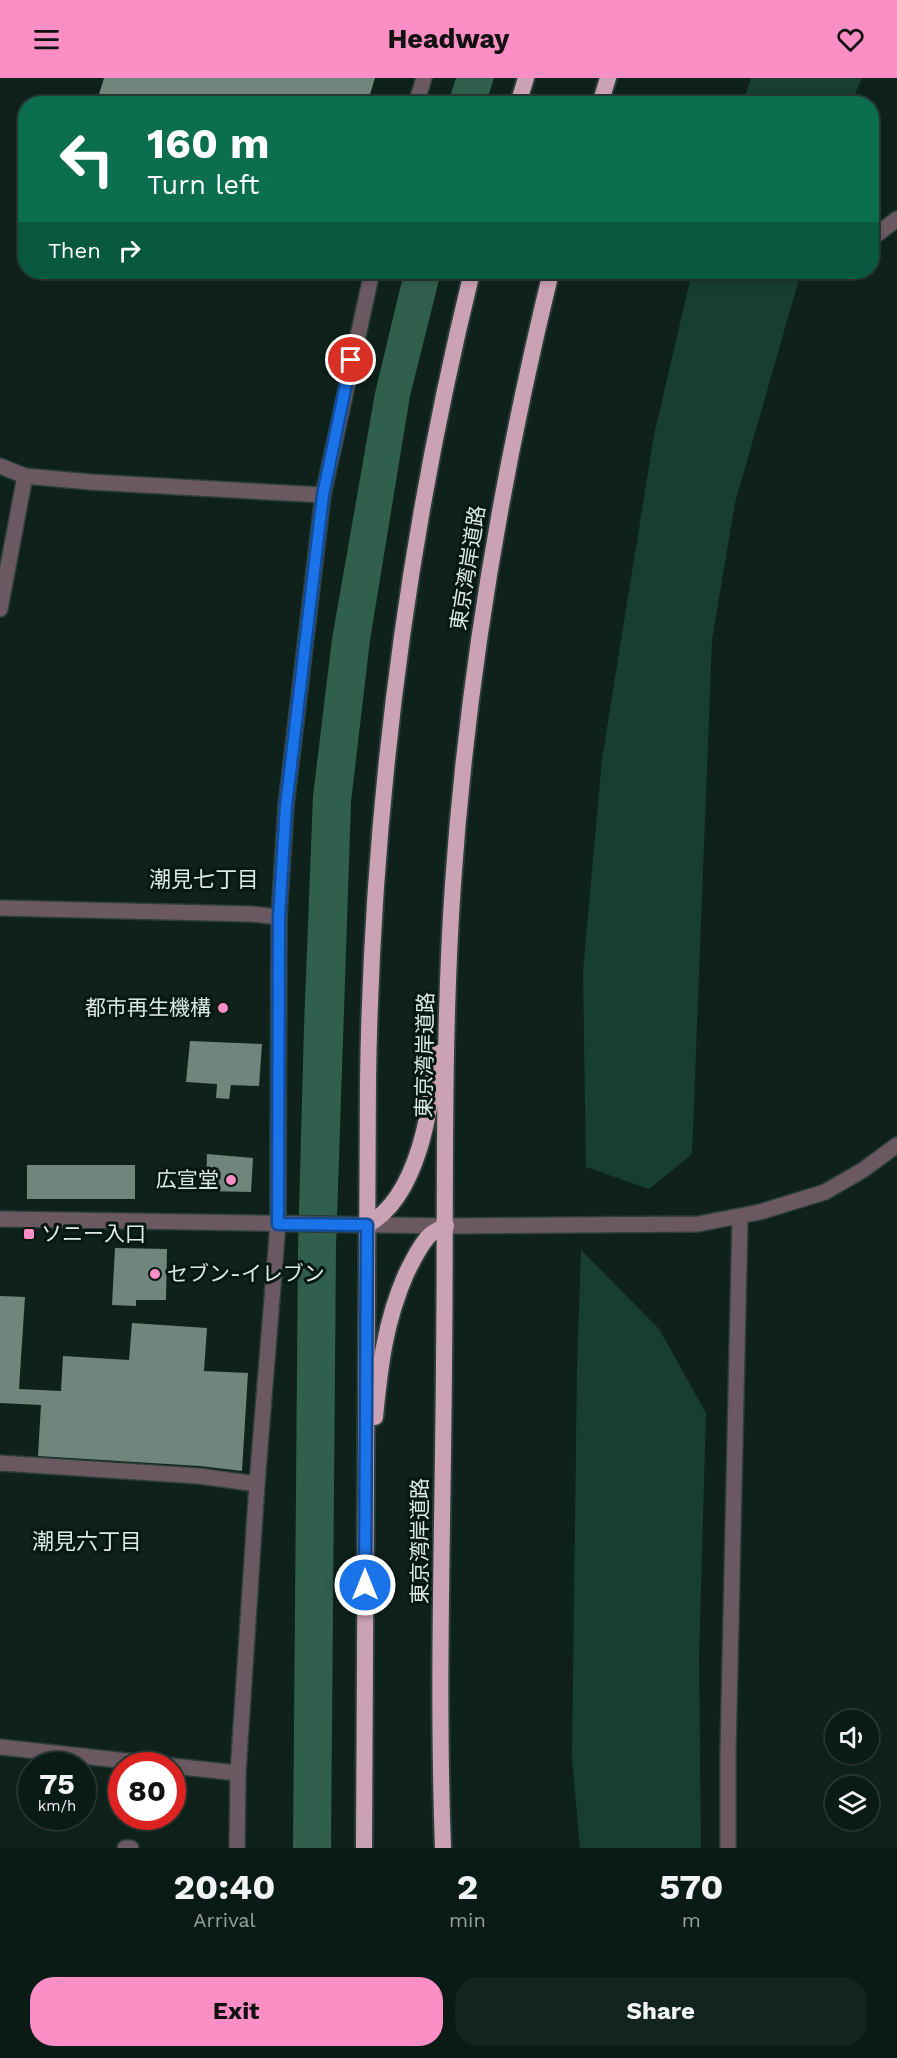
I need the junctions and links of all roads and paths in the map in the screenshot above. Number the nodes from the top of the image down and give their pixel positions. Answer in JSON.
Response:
{"nodes":[{"id":1,"x":424,"y":78,"type":"edge"},
{"id":2,"x":526,"y":78,"type":"edge"},
{"id":3,"x":608,"y":78,"type":"edge"},
{"id":4,"x":418,"y":96,"type":"edge"},
{"id":5,"x":520,"y":96,"type":"edge"},
{"id":6,"x":602,"y":96,"type":"edge"},
{"id":7,"x":897,"y":219,"type":"edge"},
{"id":8,"x":879,"y":233,"type":"edge"},
{"id":9,"x":370,"y":279,"type":"edge"},
{"id":10,"x":470,"y":279,"type":"edge"},
{"id":11,"x":549,"y":279,"type":"edge"},
{"id":12,"x":0,"y":466,"type":"edge"},
{"id":13,"x":25,"y":476,"type":"junction"},
{"id":14,"x":323,"y":495,"type":"junction"},
{"id":15,"x":0,"y":609,"type":"edge"},
{"id":16,"x":0,"y":908,"type":"edge"},
{"id":17,"x":279,"y":917,"type":"junction"},
{"id":18,"x":450,"y":942,"type":"junction"},
{"id":19,"x":897,"y":1145,"type":"edge"},
{"id":20,"x":740,"y":1217,"type":"junction"},
{"id":21,"x":0,"y":1218,"type":"edge"},
{"id":22,"x":278,"y":1224,"type":"junction"},
{"id":23,"x":367,"y":1225,"type":"junction"},
{"id":24,"x":446,"y":1226,"type":"junction"},
{"id":25,"x":0,"y":1463,"type":"edge"},
{"id":26,"x":257,"y":1484,"type":"junction"},
{"id":27,"x":365,"y":1514,"type":"junction"},
{"id":28,"x":0,"y":1747,"type":"edge"},
{"id":29,"x":108,"y":1759,"type":"edge"},
{"id":30,"x":186,"y":1767,"type":"edge"},
{"id":31,"x":238,"y":1773,"type":"junction"},
{"id":32,"x":125,"y":1848,"type":"edge"},
{"id":33,"x":131,"y":1848,"type":"edge"},
{"id":34,"x":237,"y":1848,"type":"edge"},
{"id":35,"x":364,"y":1848,"type":"edge"},
{"id":36,"x":443,"y":1848,"type":"edge"},
{"id":37,"x":728,"y":1848,"type":"edge"}],
"edges":[{"from":1,"to":4,"type":"street"},
{"from":2,"to":5,"type":"highway"},
{"from":3,"to":6,"type":"highway"},
{"from":7,"to":8,"type":"street"},
{"from":9,"to":14,"type":"street"},
{"from":10,"to":23,"type":"highway"},
{"from":11,"to":18,"type":"highway","name":"東京湾岸道路"},
{"from":12,"to":13,"type":"street"},
{"from":13,"to":14,"type":"street"},
{"from":13,"to":15,"type":"street"},
{"from":14,"to":17,"type":"street"},
{"from":16,"to":17,"type":"street"},
{"from":17,"to":22,"type":"street"},
{"from":18,"to":23,"type":"highway"},
{"from":18,"to":24,"type":"highway","name":"東京湾岸道路"},
{"from":19,"to":20,"type":"street"},
{"from":20,"to":24,"type":"street"},
{"from":20,"to":37,"type":"street"},
{"from":21,"to":22,"type":"street"},
{"from":22,"to":23,"type":"street"},
{"from":22,"to":26,"type":"street"},
{"from":23,"to":24,"type":"street"},
{"from":23,"to":27,"type":"highway"},
{"from":24,"to":27,"type":"highway"},
{"from":24,"to":36,"type":"highway","name":"東京湾岸道路"},
{"from":25,"to":26,"type":"street"},
{"from":26,"to":31,"type":"street"},
{"from":27,"to":35,"type":"highway"},
{"from":28,"to":29,"type":"street"},
{"from":30,"to":31,"type":"street"},
{"from":31,"to":34,"type":"street"},
{"from":32,"to":33,"type":"street"}]}
